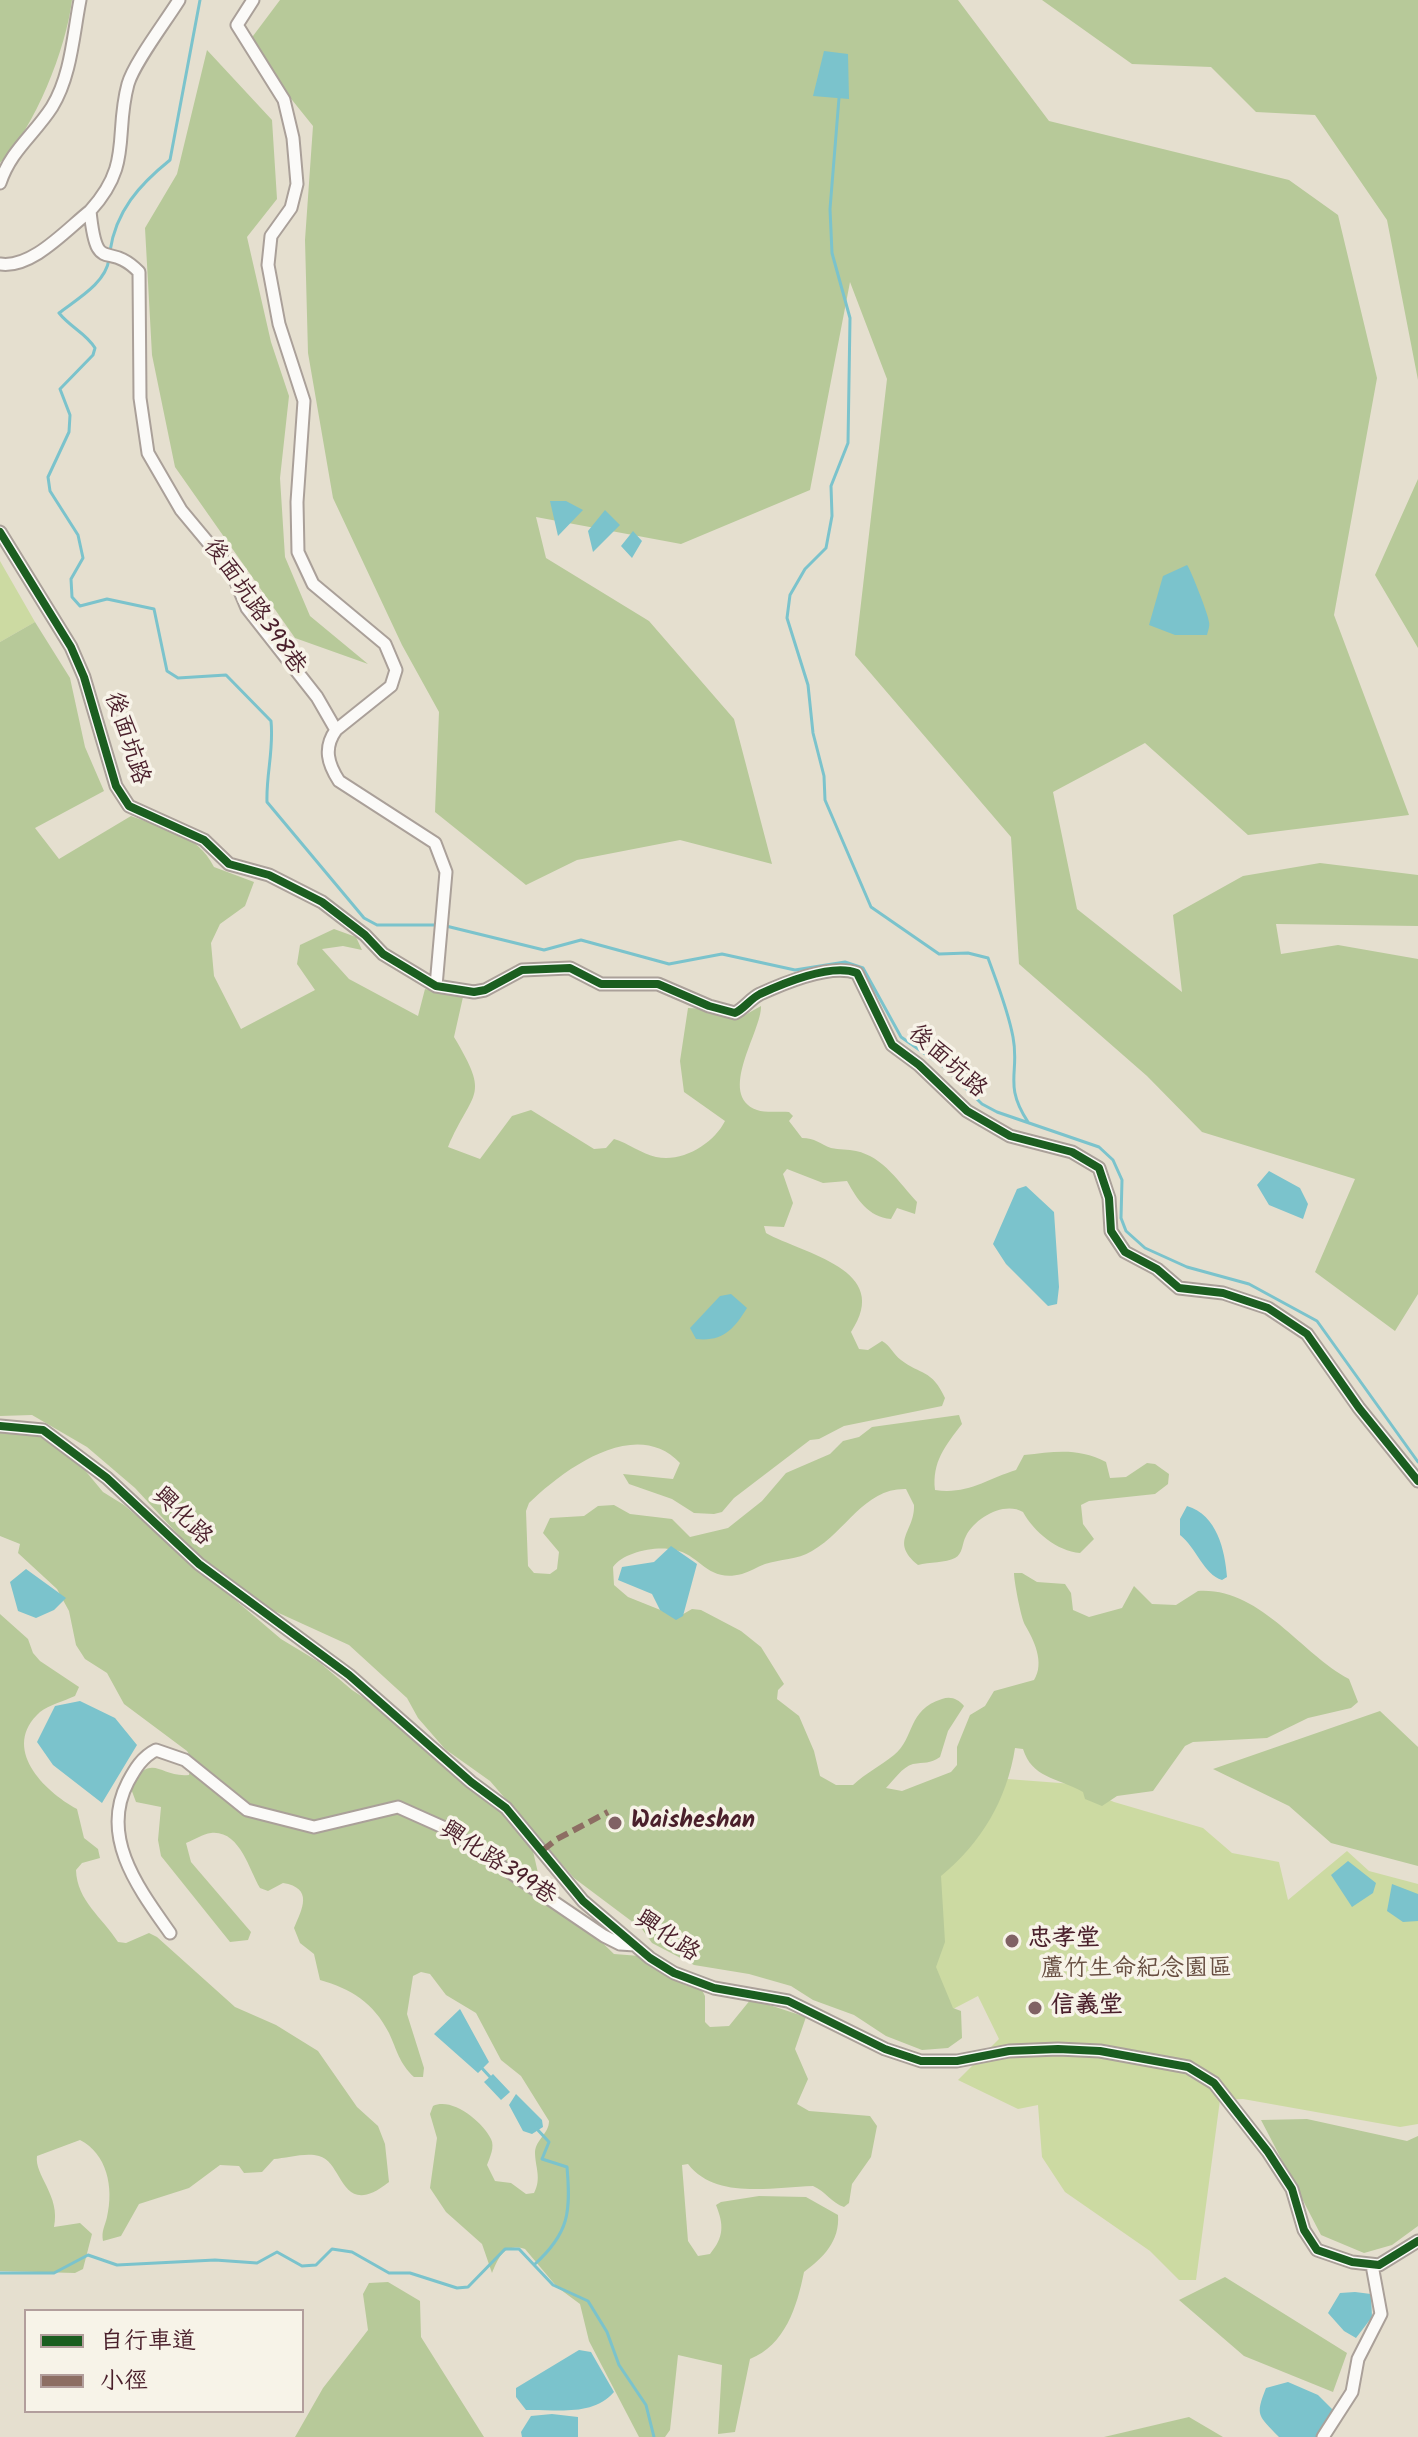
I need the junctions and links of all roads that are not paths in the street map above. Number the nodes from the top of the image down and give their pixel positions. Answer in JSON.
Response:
{"nodes":[{"id":1,"x":80,"y":0,"type":"edge"},
{"id":2,"x":179,"y":0,"type":"edge"},
{"id":3,"x":253,"y":0,"type":"edge"},
{"id":4,"x":0,"y":183,"type":"edge"},
{"id":5,"x":90,"y":211,"type":"junction"},
{"id":6,"x":0,"y":264,"type":"edge"},
{"id":7,"x":0,"y":532,"type":"edge"},
{"id":8,"x":336,"y":730,"type":"junction"},
{"id":9,"x":436,"y":986,"type":"junction"},
{"id":10,"x":0,"y":1426,"type":"edge"},
{"id":11,"x":1418,"y":1481,"type":"edge"},
{"id":12,"x":170,"y":1933,"type":"dead end"},
{"id":13,"x":636,"y":1945,"type":"junction"},
{"id":14,"x":1418,"y":2241,"type":"edge"},
{"id":15,"x":1372,"y":2265,"type":"junction"},
{"id":16,"x":1323,"y":2437,"type":"edge"}],
"edges":[{"from":1,"to":4,"type":"street"},
{"from":2,"to":5,"type":"street"},
{"from":3,"to":8,"type":"street"},
{"from":5,"to":6,"type":"street"},
{"from":5,"to":8,"type":"street","name":"後面坑路398巷"},
{"from":7,"to":9,"type":"street","name":"後面坑路"},
{"from":8,"to":9,"type":"street"},
{"from":9,"to":11,"type":"street","name":"後面坑路"},
{"from":10,"to":13,"type":"street","name":"興化路"},
{"from":12,"to":13,"type":"street","name":"興化路399巷"},
{"from":13,"to":15,"type":"street","name":"興化路"},
{"from":14,"to":15,"type":"street"},
{"from":15,"to":16,"type":"street"}]}
